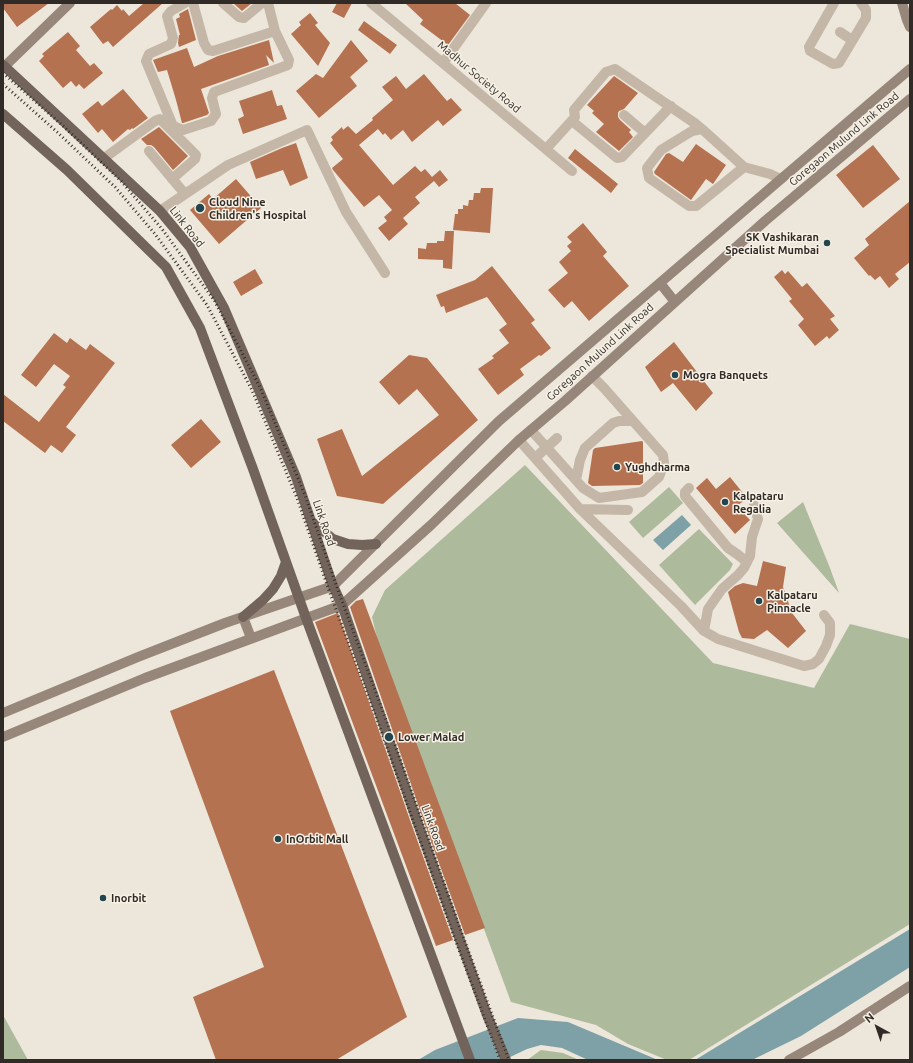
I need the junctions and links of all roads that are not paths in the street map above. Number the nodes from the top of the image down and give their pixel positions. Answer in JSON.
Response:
{"nodes":[{"id":1,"x":70,"y":3,"type":"edge"},
{"id":2,"x":185,"y":3,"type":"edge"},
{"id":3,"x":193,"y":3,"type":"edge"},
{"id":4,"x":223,"y":3,"type":"edge"},
{"id":5,"x":262,"y":3,"type":"edge"},
{"id":6,"x":268,"y":3,"type":"edge"},
{"id":7,"x":371,"y":3,"type":"edge"},
{"id":8,"x":486,"y":3,"type":"edge"},
{"id":9,"x":834,"y":3,"type":"edge"},
{"id":10,"x":862,"y":3,"type":"edge"},
{"id":11,"x":902,"y":3,"type":"edge"},
{"id":12,"x":910,"y":27,"type":"edge"},
{"id":13,"x":275,"y":31,"type":"junction"},
{"id":14,"x":840,"y":32,"type":"dead end"},
{"id":15,"x":852,"y":40,"type":"junction"},
{"id":16,"x":443,"y":63,"type":"junction"},
{"id":17,"x":4,"y":66,"type":"edge"},
{"id":18,"x":910,"y":69,"type":"edge"},
{"id":19,"x":910,"y":99,"type":"edge"},
{"id":20,"x":671,"y":106,"type":"junction"},
{"id":21,"x":3,"y":114,"type":"edge"},
{"id":22,"x":624,"y":115,"type":"dead end"},
{"id":23,"x":572,"y":121,"type":"junction"},
{"id":24,"x":702,"y":129,"type":"junction"},
{"id":25,"x":645,"y":133,"type":"junction"},
{"id":26,"x":546,"y":149,"type":"junction"},
{"id":27,"x":149,"y":151,"type":"dead end"},
{"id":28,"x":103,"y":159,"type":"junction"},
{"id":29,"x":744,"y":166,"type":"junction"},
{"id":30,"x":572,"y":171,"type":"dead end"},
{"id":31,"x":172,"y":179,"type":"junction"},
{"id":32,"x":781,"y":179,"type":"junction"},
{"id":33,"x":185,"y":194,"type":"junction"},
{"id":34,"x":160,"y":212,"type":"junction"},
{"id":35,"x":385,"y":273,"type":"dead end"},
{"id":36,"x":660,"y":283,"type":"junction"},
{"id":37,"x":675,"y":302,"type":"junction"},
{"id":38,"x":592,"y":376,"type":"junction"},
{"id":39,"x":633,"y":421,"type":"junction"},
{"id":40,"x":525,"y":435,"type":"junction"},
{"id":41,"x":557,"y":438,"type":"dead end"},
{"id":42,"x":541,"y":453,"type":"junction"},
{"id":43,"x":572,"y":479,"type":"junction"},
{"id":44,"x":690,"y":488,"type":"dead end"},
{"id":45,"x":754,"y":505,"type":"dead end"},
{"id":46,"x":580,"y":509,"type":"junction"},
{"id":47,"x":628,"y":510,"type":"dead end"},
{"id":48,"x":311,"y":521,"type":"junction"},
{"id":49,"x":376,"y":544,"type":"junction"},
{"id":50,"x":286,"y":562,"type":"junction"},
{"id":51,"x":747,"y":562,"type":"junction"},
{"id":52,"x":333,"y":586,"type":"junction"},
{"id":53,"x":299,"y":598,"type":"junction"},
{"id":54,"x":342,"y":605,"type":"junction"},
{"id":55,"x":824,"y":615,"type":"dead end"},
{"id":56,"x":243,"y":617,"type":"junction"},
{"id":57,"x":306,"y":618,"type":"junction"},
{"id":58,"x":704,"y":631,"type":"junction"},
{"id":59,"x":251,"y":638,"type":"junction"},
{"id":60,"x":3,"y":713,"type":"edge"},
{"id":61,"x":3,"y":737,"type":"edge"},
{"id":62,"x":910,"y":986,"type":"edge"},
{"id":63,"x":470,"y":1060,"type":"edge"},
{"id":64,"x":506,"y":1060,"type":"edge"},
{"id":65,"x":789,"y":1060,"type":"edge"}],
"edges":[{"from":1,"to":17,"type":"main road"},
{"from":2,"to":13,"type":"street"},
{"from":3,"to":13,"type":"street"},
{"from":4,"to":5,"type":"street"},
{"from":6,"to":13,"type":"street"},
{"from":7,"to":16,"type":"street","name":"Madhur Society Road"},
{"from":8,"to":16,"type":"street"},
{"from":9,"to":15,"type":"street"},
{"from":10,"to":15,"type":"street"},
{"from":11,"to":12,"type":"main road"},
{"from":14,"to":15,"type":"street"},
{"from":16,"to":26,"type":"street","name":"Madhur Society Road"},
{"from":17,"to":28,"type":"main road","name":"Link Road"},
{"from":18,"to":32,"type":"main road","name":"Goregaon Mulund Link Road"},
{"from":19,"to":37,"type":"main road","name":"Goregaon Mulund Link Road"},
{"from":20,"to":23,"type":"street"},
{"from":20,"to":24,"type":"street"},
{"from":20,"to":25,"type":"street"},
{"from":21,"to":50,"type":"main road"},
{"from":22,"to":25,"type":"street"},
{"from":23,"to":25,"type":"street"},
{"from":23,"to":26,"type":"street"},
{"from":24,"to":29,"type":"street"},
{"from":24,"to":29,"type":"street"},
{"from":26,"to":30,"type":"street","name":"Madhur Society Road"},
{"from":27,"to":31,"type":"street"},
{"from":28,"to":31,"type":"street"},
{"from":28,"to":34,"type":"main road","name":"Link Road"},
{"from":29,"to":32,"type":"street"},
{"from":31,"to":33,"type":"street"},
{"from":32,"to":36,"type":"main road","name":"Goregaon Mulund Link Road"},
{"from":33,"to":34,"type":"street"},
{"from":33,"to":35,"type":"street"},
{"from":34,"to":48,"type":"main road","name":"Link Road"},
{"from":36,"to":37,"type":"main road"},
{"from":36,"to":49,"type":"main road","name":"Goregaon Mulund Link Road"},
{"from":37,"to":38,"type":"main road","name":"Goregaon Mulund Link Road"},
{"from":38,"to":39,"type":"street"},
{"from":38,"to":40,"type":"main road","name":"Goregaon Mulund Link Road"},
{"from":39,"to":43,"type":"street"},
{"from":39,"to":43,"type":"street"},
{"from":40,"to":42,"type":"street"},
{"from":40,"to":42,"type":"street"},
{"from":40,"to":54,"type":"main road","name":"Goregaon Mulund Link Road"},
{"from":41,"to":42,"type":"street"},
{"from":42,"to":43,"type":"street"},
{"from":42,"to":46,"type":"street"},
{"from":44,"to":51,"type":"street"},
{"from":45,"to":51,"type":"street"},
{"from":46,"to":47,"type":"street"},
{"from":46,"to":58,"type":"street"},
{"from":48,"to":49,"type":"main road"},
{"from":48,"to":52,"type":"main road","name":"Link Road"},
{"from":49,"to":52,"type":"main road","name":"Goregaon Mulund Link Road"},
{"from":50,"to":53,"type":"main road"},
{"from":50,"to":56,"type":"main road"},
{"from":51,"to":58,"type":"street"},
{"from":52,"to":53,"type":"main road"},
{"from":52,"to":54,"type":"main road","name":"Link Road"},
{"from":53,"to":56,"type":"main road"},
{"from":53,"to":57,"type":"main road"},
{"from":54,"to":57,"type":"main road","name":"Goregaon Mulund Link Road"},
{"from":54,"to":64,"type":"main road","name":"Link Road"},
{"from":55,"to":58,"type":"street"},
{"from":56,"to":59,"type":"main road"},
{"from":56,"to":60,"type":"main road"},
{"from":57,"to":59,"type":"main road","name":"Goregaon Mulund Link Road"},
{"from":57,"to":63,"type":"main road"},
{"from":59,"to":61,"type":"main road","name":"Goregaon Mulund Link Road"},
{"from":62,"to":65,"type":"main road"}]}
